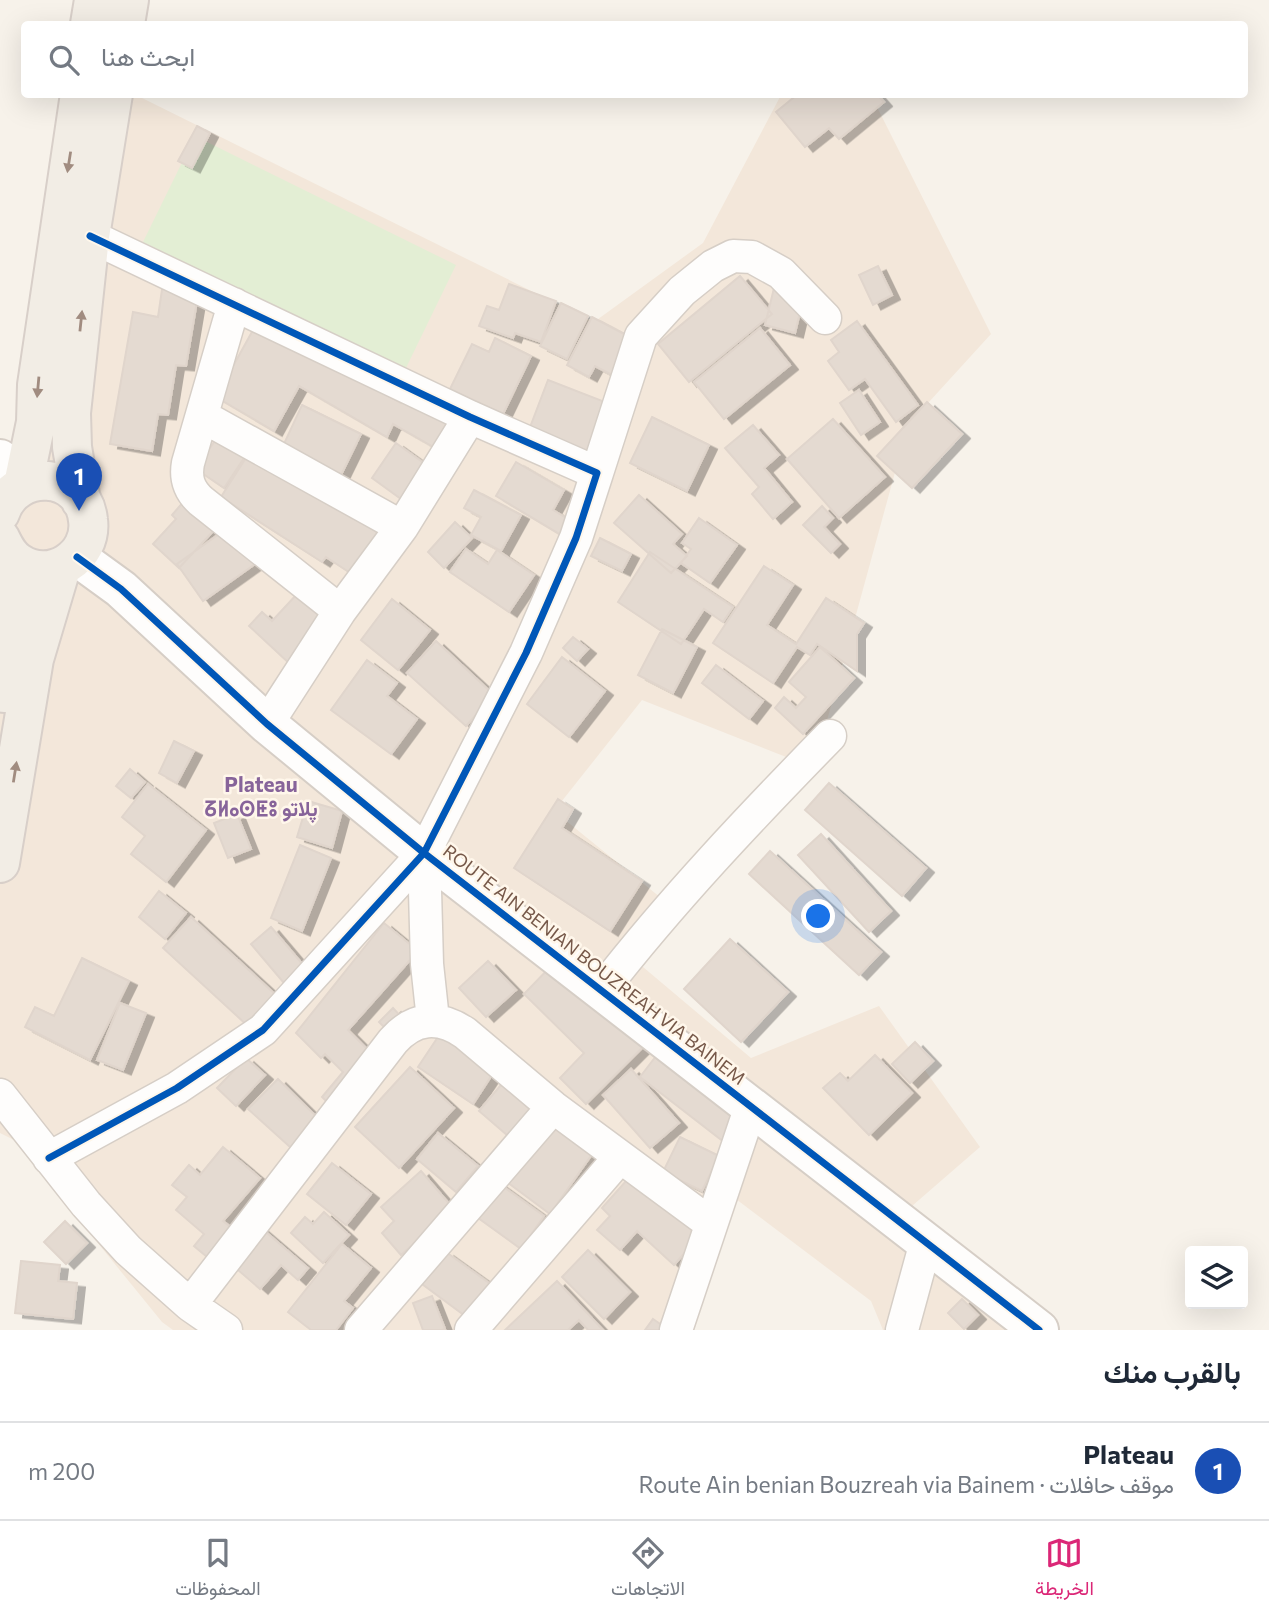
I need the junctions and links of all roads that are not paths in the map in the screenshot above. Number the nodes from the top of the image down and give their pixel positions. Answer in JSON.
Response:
{"nodes":[{"id":1,"x":94,"y":0,"type":"edge"},
{"id":2,"x":129,"y":0,"type":"edge"},
{"id":3,"x":90,"y":21,"type":"edge"},
{"id":4,"x":126,"y":21,"type":"edge"},
{"id":5,"x":78,"y":98,"type":"edge"},
{"id":6,"x":112,"y":98,"type":"edge"},
{"id":7,"x":90,"y":236,"type":"junction"},
{"id":8,"x":234,"y":304,"type":"junction"},
{"id":9,"x":825,"y":318,"type":"dead end"},
{"id":10,"x":202,"y":416,"type":"junction"},
{"id":11,"x":470,"y":417,"type":"junction"},
{"id":12,"x":597,"y":473,"type":"junction"},
{"id":13,"x":10,"y":486,"type":"edge"},
{"id":14,"x":81,"y":501,"type":"junction"},
{"id":15,"x":402,"y":527,"type":"junction"},
{"id":16,"x":9,"y":550,"type":"edge"},
{"id":17,"x":69,"y":562,"type":"junction"},
{"id":18,"x":340,"y":611,"type":"junction"},
{"id":19,"x":6,"y":636,"type":"edge"},
{"id":20,"x":0,"y":721,"type":"edge"},
{"id":21,"x":267,"y":724,"type":"junction"},
{"id":22,"x":830,"y":736,"type":"dead end"},
{"id":23,"x":424,"y":853,"type":"junction"},
{"id":24,"x":0,"y":863,"type":"edge"},
{"id":25,"x":601,"y":990,"type":"junction"},
{"id":26,"x":433,"y":1020,"type":"junction"},
{"id":27,"x":0,"y":1095,"type":"edge"},
{"id":28,"x":751,"y":1106,"type":"junction"},
{"id":29,"x":552,"y":1107,"type":"junction"},
{"id":30,"x":620,"y":1157,"type":"junction"},
{"id":31,"x":49,"y":1158,"type":"junction"},
{"id":32,"x":710,"y":1223,"type":"junction"},
{"id":33,"x":926,"y":1242,"type":"junction"},
{"id":34,"x":190,"y":1305,"type":"junction"},
{"id":35,"x":226,"y":1330,"type":"edge"},
{"id":36,"x":361,"y":1330,"type":"edge"},
{"id":37,"x":471,"y":1330,"type":"edge"},
{"id":38,"x":676,"y":1330,"type":"edge"},
{"id":39,"x":902,"y":1330,"type":"edge"},
{"id":40,"x":1039,"y":1330,"type":"edge"}],
"edges":[{"from":1,"to":3,"type":"main road"},
{"from":2,"to":4,"type":"main road"},
{"from":5,"to":13,"type":"main road","one_way":true},
{"from":6,"to":7,"type":"main road"},
{"from":7,"to":8,"type":"street"},
{"from":14,"to":7,"type":"main road","one_way":true},
{"from":8,"to":10,"type":"street"},
{"from":8,"to":11,"type":"street"},
{"from":9,"to":12,"type":"street"},
{"from":10,"to":15,"type":"street"},
{"from":10,"to":18,"type":"street"},
{"from":11,"to":12,"type":"street"},
{"from":11,"to":15,"type":"street"},
{"from":12,"to":23,"type":"street"},
{"from":13,"to":14,"type":"main road"},
{"from":14,"to":17,"type":"main road"},
{"from":15,"to":18,"type":"street"},
{"from":16,"to":17,"type":"main road"},
{"from":16,"to":19,"type":"main road"},
{"from":17,"to":21,"type":"street","name":"ROUTE AIN BENIAN BOUZREAH VIA BAINEM"},
{"from":24,"to":17,"type":"main road","one_way":true},
{"from":18,"to":21,"type":"street"},
{"from":19,"to":20,"type":"main road"},
{"from":21,"to":23,"type":"street","name":"ROUTE AIN BENIAN BOUZREAH VIA BAINEM"},
{"from":22,"to":25,"type":"street"},
{"from":23,"to":25,"type":"street","name":"ROUTE AIN BENIAN BOUZREAH VIA BAINEM"},
{"from":23,"to":26,"type":"street"},
{"from":23,"to":31,"type":"street"},
{"from":25,"to":28,"type":"street","name":"ROUTE AIN BENIAN BOUZREAH VIA BAINEM"},
{"from":26,"to":29,"type":"street"},
{"from":26,"to":34,"type":"street"},
{"from":27,"to":31,"type":"street"},
{"from":28,"to":32,"type":"street"},
{"from":28,"to":33,"type":"street","name":"ROUTE AIN BENIAN BOUZREAH VIA BAINEM"},
{"from":29,"to":30,"type":"street"},
{"from":29,"to":36,"type":"street"},
{"from":30,"to":32,"type":"street"},
{"from":30,"to":37,"type":"street"},
{"from":31,"to":34,"type":"street"},
{"from":32,"to":38,"type":"street"},
{"from":33,"to":39,"type":"street"},
{"from":33,"to":40,"type":"street","name":"ROUTE AIN BENIAN BOUZREAH VIA BAINEM"},
{"from":34,"to":35,"type":"street"}]}
